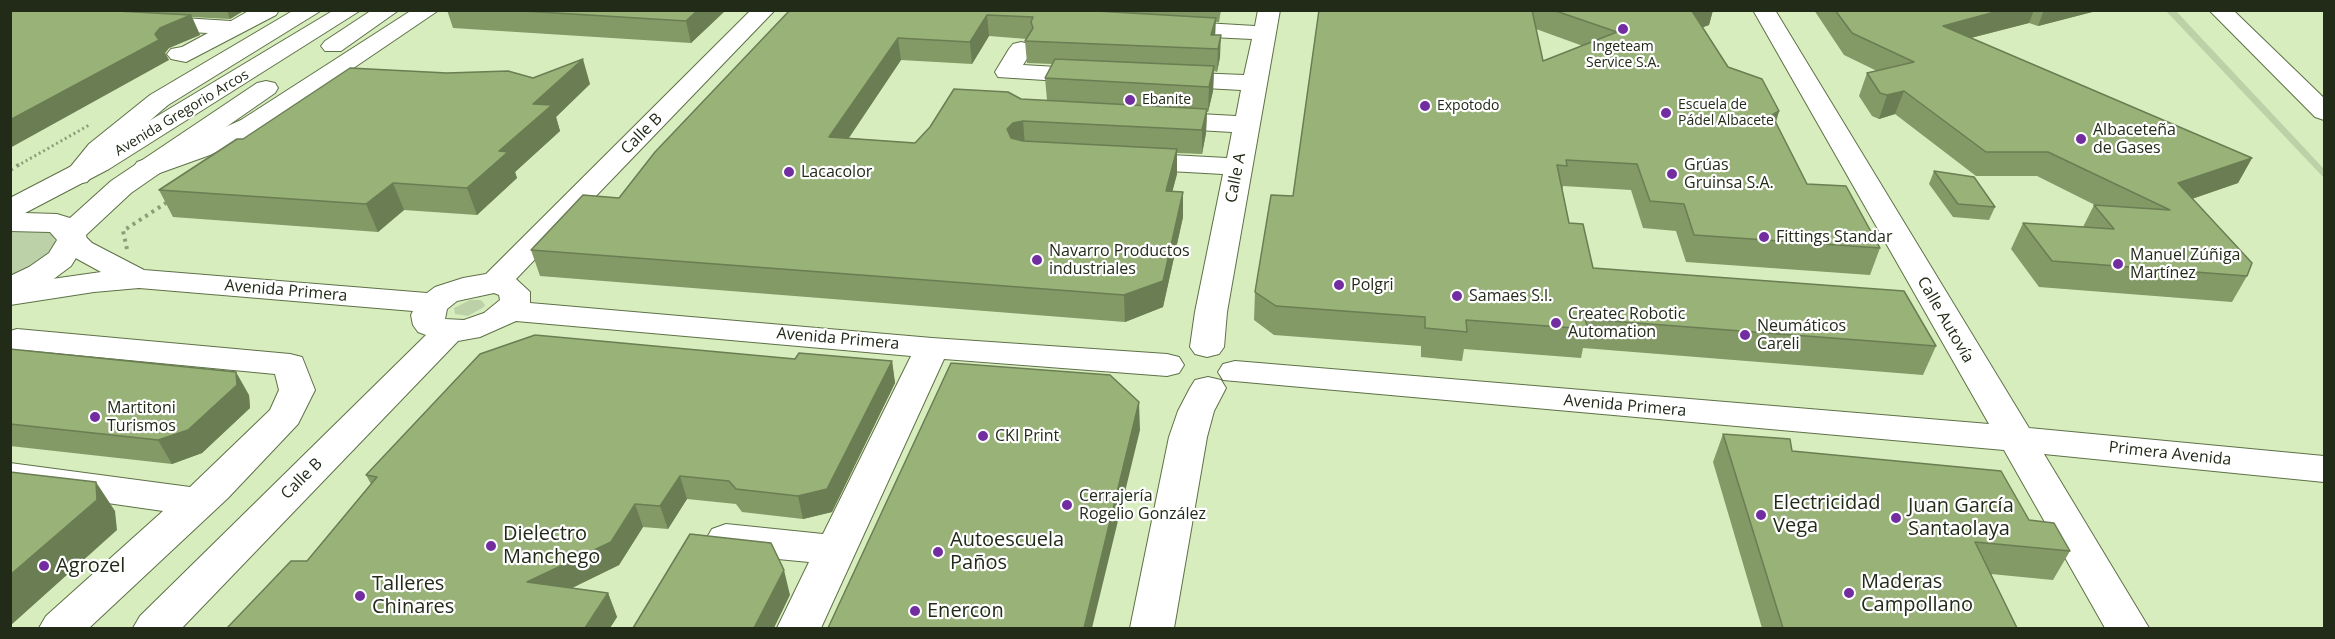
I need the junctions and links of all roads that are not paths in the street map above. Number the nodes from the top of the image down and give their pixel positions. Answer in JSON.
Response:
{"nodes":[{"id":1,"x":311,"y":10,"type":"edge"},
{"id":2,"x":350,"y":10,"type":"edge"},
{"id":3,"x":388,"y":10,"type":"edge"},
{"id":4,"x":428,"y":10,"type":"edge"},
{"id":5,"x":764,"y":10,"type":"edge"},
{"id":6,"x":1200,"y":10,"type":"edge"},
{"id":7,"x":1764,"y":10,"type":"edge"},
{"id":8,"x":2220,"y":10,"type":"edge"},
{"id":9,"x":275,"y":19,"type":"edge"},
{"id":10,"x":1267,"y":19,"type":"edge"},
{"id":11,"x":123,"y":22,"type":"edge"},
{"id":12,"x":1145,"y":27,"type":"edge"},
{"id":13,"x":1021,"y":50,"type":"dead end"},
{"id":14,"x":1113,"y":77,"type":"edge"},
{"id":15,"x":1149,"y":78,"type":"edge"},
{"id":16,"x":1254,"y":83,"type":"junction"},
{"id":17,"x":2325,"y":112,"type":"edge"},
{"id":18,"x":1141,"y":119,"type":"edge"},
{"id":19,"x":1247,"y":125,"type":"junction"},
{"id":20,"x":1108,"y":160,"type":"edge"},
{"id":21,"x":1239,"y":167,"type":"junction"},
{"id":22,"x":145,"y":169,"type":"junction"},
{"id":23,"x":77,"y":176,"type":"junction"},
{"id":24,"x":12,"y":212,"type":"edge"},
{"id":25,"x":71,"y":236,"type":"junction"},
{"id":26,"x":136,"y":269,"type":"junction"},
{"id":27,"x":15,"y":292,"type":"edge"},
{"id":28,"x":502,"y":297,"type":"junction"},
{"id":29,"x":441,"y":317,"type":"junction"},
{"id":30,"x":10,"y":344,"type":"edge"},
{"id":31,"x":1207,"y":347,"type":"junction"},
{"id":32,"x":932,"y":348,"type":"junction"},
{"id":33,"x":1167,"y":365,"type":"junction"},
{"id":34,"x":1221,"y":380,"type":"junction"},
{"id":35,"x":2015,"y":439,"type":"junction"},
{"id":36,"x":2325,"y":469,"type":"edge"},
{"id":37,"x":10,"y":476,"type":"edge"},
{"id":38,"x":196,"y":502,"type":"junction"},
{"id":39,"x":693,"y":536,"type":"edge"},
{"id":40,"x":835,"y":550,"type":"junction"},
{"id":41,"x":61,"y":628,"type":"edge"},
{"id":42,"x":156,"y":628,"type":"edge"},
{"id":43,"x":799,"y":628,"type":"edge"},
{"id":44,"x":1152,"y":628,"type":"edge"},
{"id":45,"x":2127,"y":628,"type":"edge"}],
"edges":[{"from":1,"to":9,"type":"street"},
{"from":2,"to":23,"type":"street","name":"Avenida Gregorio Arcos"},
{"from":3,"to":22,"type":"street","name":"Avenida Gregorio Arcos"},
{"from":4,"to":22,"type":"street"},
{"from":5,"to":28,"type":"street","name":"Calle B"},
{"from":6,"to":10,"type":"street"},
{"from":7,"to":35,"type":"street","name":"Calle Autovía"},
{"from":8,"to":17,"type":"street"},
{"from":9,"to":11,"type":"street"},
{"from":9,"to":23,"type":"street"},
{"from":10,"to":12,"type":"street"},
{"from":10,"to":16,"type":"street","name":"Calle A"},
{"from":13,"to":14,"type":"street"},
{"from":15,"to":16,"type":"street"},
{"from":16,"to":19,"type":"street","name":"Calle A"},
{"from":18,"to":19,"type":"street"},
{"from":19,"to":21,"type":"street","name":"Calle A"},
{"from":20,"to":21,"type":"street"},
{"from":21,"to":31,"type":"street","name":"Calle A"},
{"from":22,"to":25,"type":"street","name":"Avenida Gregorio Arcos"},
{"from":23,"to":24,"type":"street","name":"Avenida Gregorio Arcos"},
{"from":24,"to":25,"type":"street","name":"Avenida Primera"},
{"from":25,"to":26,"type":"street","name":"Avenida Primera"},
{"from":25,"to":27,"type":"street","name":"Avenida Gregorio Arcos"},
{"from":26,"to":27,"type":"street","name":"Avenida Primera"},
{"from":26,"to":29,"type":"street","name":"Avenida Primera"},
{"from":28,"to":29,"type":"street","name":"Calle B"},
{"from":28,"to":32,"type":"street","name":"Avenida Primera"},
{"from":29,"to":42,"type":"street","name":"Calle B"},
{"from":30,"to":38,"type":"street"},
{"from":31,"to":33,"type":"street"},
{"from":31,"to":34,"type":"street"},
{"from":32,"to":33,"type":"street","name":"Avenida Primera"},
{"from":32,"to":40,"type":"street"},
{"from":33,"to":34,"type":"street"},
{"from":34,"to":35,"type":"street","name":"Avenida Primera"},
{"from":34,"to":44,"type":"street"},
{"from":35,"to":36,"type":"street","name":"Primera Avenida"},
{"from":35,"to":45,"type":"street","name":"Calle Autovía"},
{"from":37,"to":38,"type":"street"},
{"from":38,"to":41,"type":"street"},
{"from":39,"to":40,"type":"street"},
{"from":40,"to":43,"type":"street"}]}
